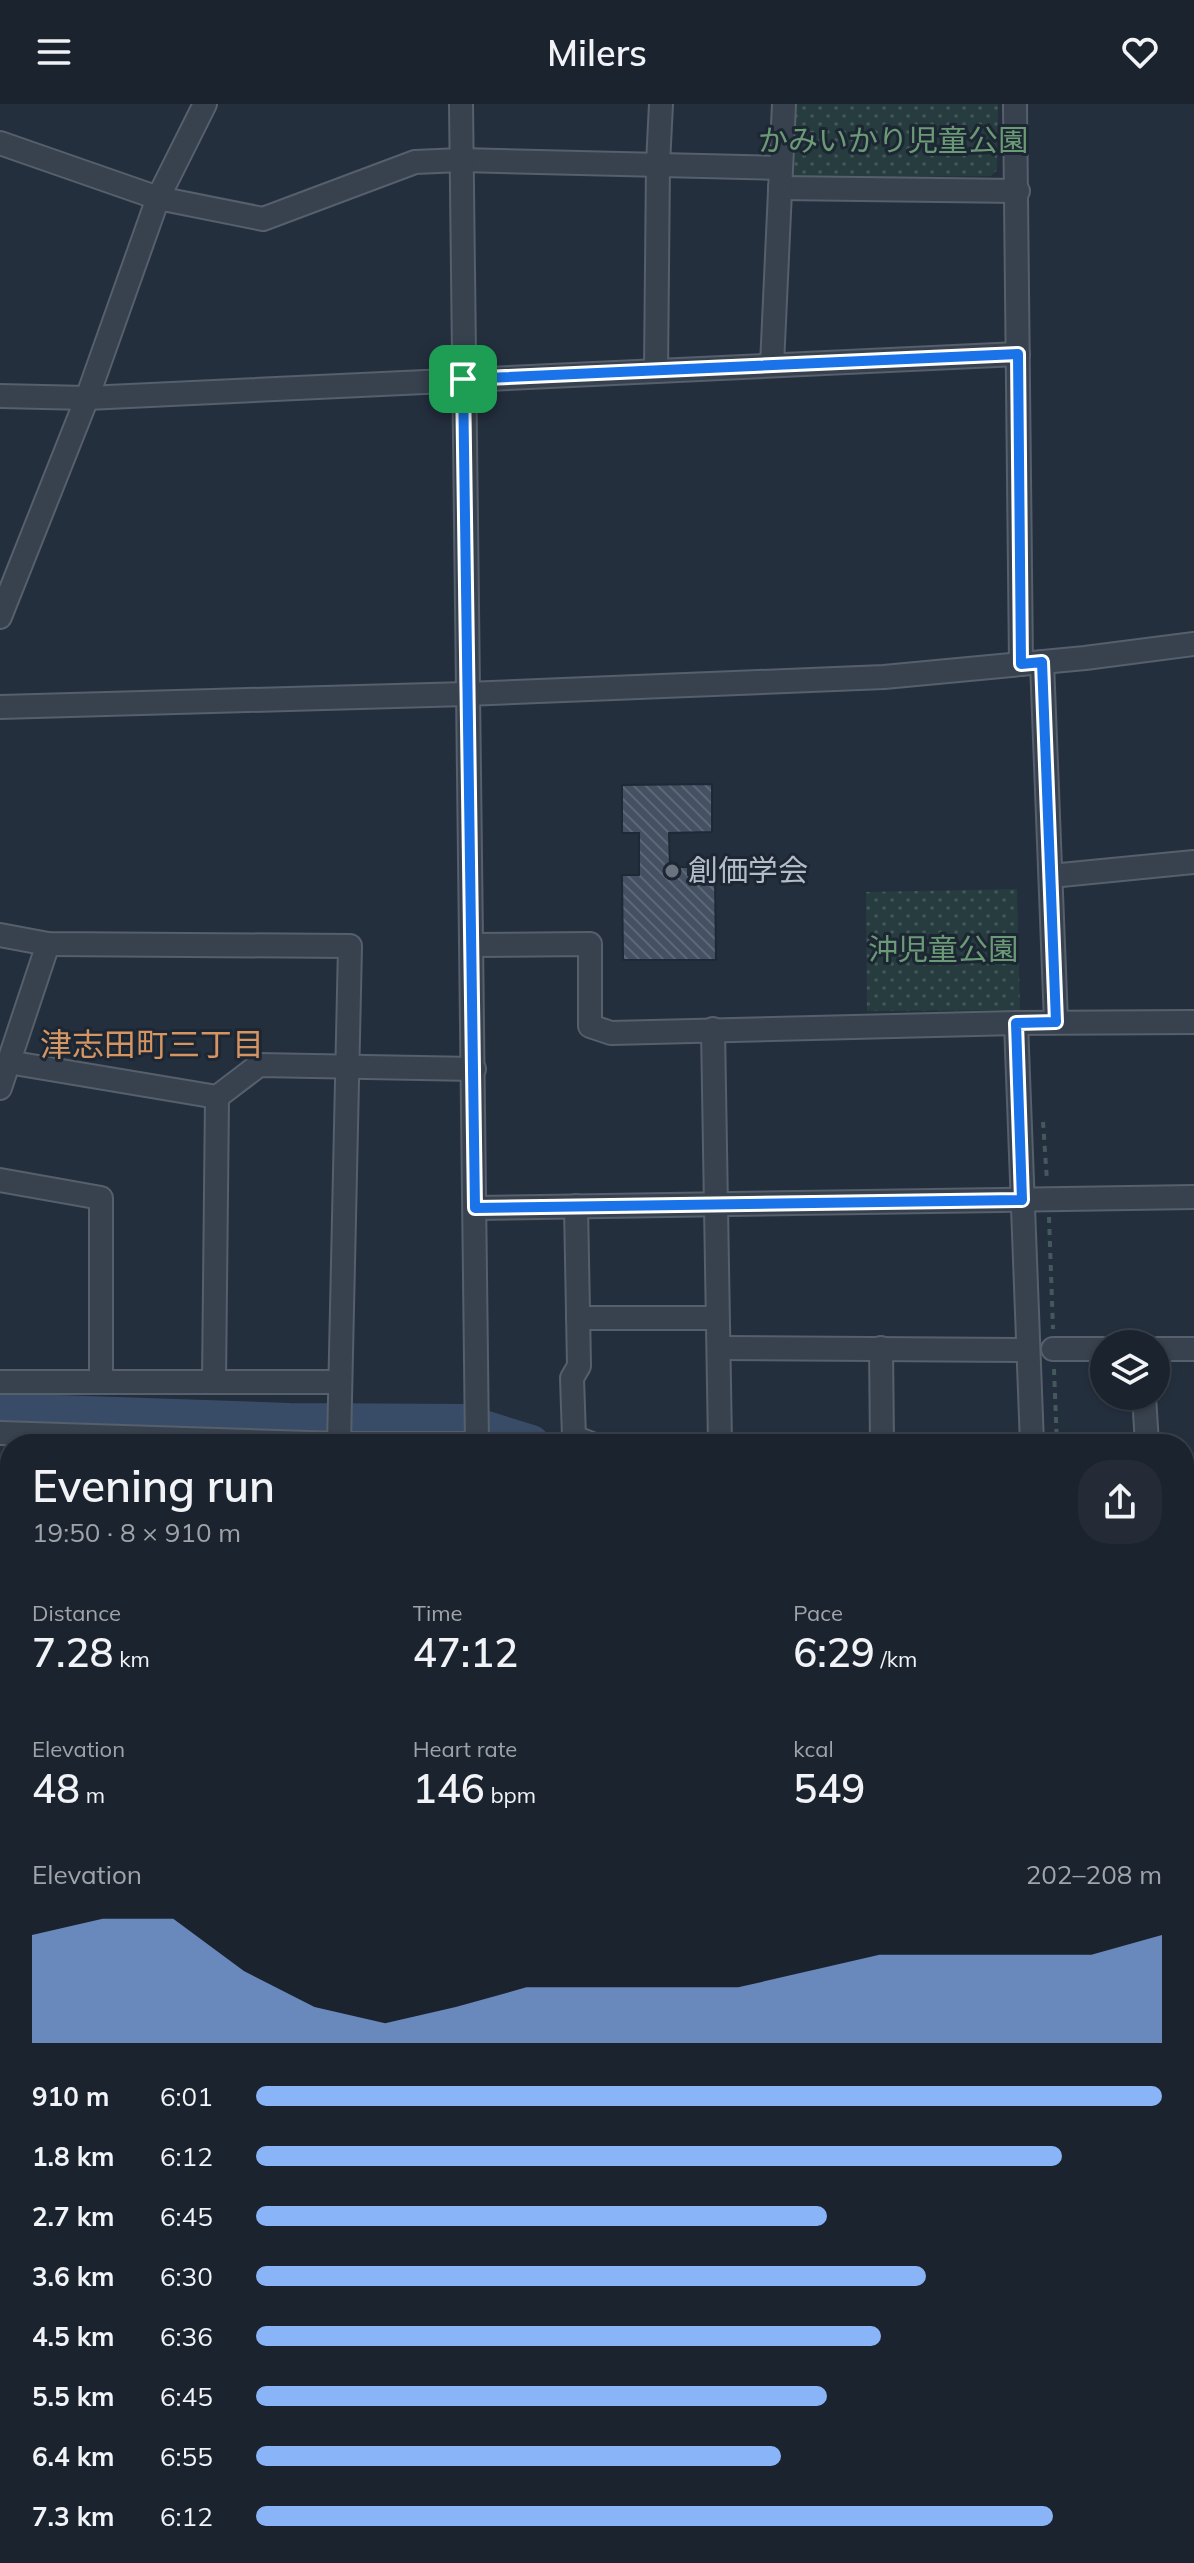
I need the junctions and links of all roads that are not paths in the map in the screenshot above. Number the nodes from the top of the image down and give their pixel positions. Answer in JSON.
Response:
{"nodes":[{"id":1,"x":205,"y":104,"type":"edge"},
{"id":2,"x":461,"y":104,"type":"edge"},
{"id":3,"x":661,"y":104,"type":"edge"},
{"id":4,"x":784,"y":104,"type":"edge"},
{"id":5,"x":1015,"y":104,"type":"edge"},
{"id":6,"x":0,"y":143,"type":"edge"},
{"id":7,"x":461,"y":160,"type":"junction"},
{"id":8,"x":658,"y":164,"type":"junction"},
{"id":9,"x":781,"y":178,"type":"junction"},
{"id":10,"x":1018,"y":191,"type":"junction"},
{"id":11,"x":158,"y":198,"type":"junction"},
{"id":12,"x":1018,"y":354,"type":"junction"},
{"id":13,"x":772,"y":365,"type":"junction"},
{"id":14,"x":656,"y":371,"type":"junction"},
{"id":15,"x":463,"y":379,"type":"junction"},
{"id":16,"x":0,"y":396,"type":"edge"},
{"id":17,"x":87,"y":398,"type":"junction"},
{"id":18,"x":0,"y":617,"type":"edge"},
{"id":19,"x":1194,"y":644,"type":"edge"},
{"id":20,"x":1032,"y":663,"type":"junction"},
{"id":21,"x":466,"y":694,"type":"junction"},
{"id":22,"x":0,"y":707,"type":"edge"},
{"id":23,"x":1194,"y":862,"type":"edge"},
{"id":24,"x":1051,"y":876,"type":"junction"},
{"id":25,"x":0,"y":935,"type":"edge"},
{"id":26,"x":48,"y":944,"type":"junction"},
{"id":27,"x":472,"y":945,"type":"junction"},
{"id":28,"x":1056,"y":1022,"type":"junction"},
{"id":29,"x":1194,"y":1022,"type":"edge"},
{"id":30,"x":1016,"y":1023,"type":"junction"},
{"id":31,"x":713,"y":1029,"type":"junction"},
{"id":32,"x":8,"y":1062,"type":"junction"},
{"id":33,"x":349,"y":1067,"type":"junction"},
{"id":34,"x":474,"y":1069,"type":"junction"},
{"id":35,"x":0,"y":1088,"type":"edge"},
{"id":36,"x":217,"y":1097,"type":"junction"},
{"id":37,"x":0,"y":1180,"type":"edge"},
{"id":38,"x":1194,"y":1197,"type":"edge"},
{"id":39,"x":1022,"y":1200,"type":"junction"},
{"id":40,"x":716,"y":1204,"type":"junction"},
{"id":41,"x":576,"y":1206,"type":"junction"},
{"id":42,"x":475,"y":1208,"type":"junction"},
{"id":43,"x":578,"y":1318,"type":"junction"},
{"id":44,"x":717,"y":1318,"type":"junction"},
{"id":45,"x":719,"y":1348,"type":"junction"},
{"id":46,"x":881,"y":1348,"type":"junction"},
{"id":47,"x":1053,"y":1349,"type":"road end"},
{"id":48,"x":1090,"y":1349,"type":"edge"},
{"id":49,"x":1170,"y":1349,"type":"edge"},
{"id":50,"x":1194,"y":1349,"type":"edge"},
{"id":51,"x":1027,"y":1350,"type":"junction"},
{"id":52,"x":0,"y":1382,"type":"edge"},
{"id":53,"x":101,"y":1382,"type":"junction"},
{"id":54,"x":214,"y":1382,"type":"junction"},
{"id":55,"x":339,"y":1382,"type":"junction"},
{"id":56,"x":1145,"y":1410,"type":"edge"},
{"id":57,"x":0,"y":1433,"type":"edge"},
{"id":58,"x":30,"y":1434,"type":"edge"},
{"id":59,"x":339,"y":1434,"type":"edge"},
{"id":60,"x":477,"y":1434,"type":"edge"},
{"id":61,"x":574,"y":1434,"type":"edge"},
{"id":62,"x":720,"y":1434,"type":"edge"},
{"id":63,"x":882,"y":1434,"type":"edge"},
{"id":64,"x":1031,"y":1434,"type":"edge"},
{"id":65,"x":1146,"y":1434,"type":"edge"}],
"edges":[{"from":1,"to":11,"type":"street"},
{"from":2,"to":7,"type":"street"},
{"from":3,"to":8,"type":"street"},
{"from":4,"to":9,"type":"street"},
{"from":5,"to":10,"type":"street"},
{"from":6,"to":11,"type":"street"},
{"from":7,"to":8,"type":"street"},
{"from":7,"to":11,"type":"street"},
{"from":7,"to":15,"type":"street"},
{"from":8,"to":9,"type":"street"},
{"from":8,"to":14,"type":"street"},
{"from":9,"to":10,"type":"street"},
{"from":9,"to":13,"type":"street"},
{"from":10,"to":12,"type":"street"},
{"from":11,"to":17,"type":"street"},
{"from":12,"to":13,"type":"street"},
{"from":12,"to":20,"type":"street"},
{"from":13,"to":14,"type":"street"},
{"from":14,"to":15,"type":"street"},
{"from":15,"to":17,"type":"street"},
{"from":15,"to":21,"type":"street"},
{"from":16,"to":17,"type":"street"},
{"from":17,"to":18,"type":"street"},
{"from":19,"to":20,"type":"street"},
{"from":20,"to":21,"type":"street"},
{"from":20,"to":24,"type":"street"},
{"from":21,"to":22,"type":"street"},
{"from":21,"to":27,"type":"street"},
{"from":23,"to":24,"type":"street"},
{"from":24,"to":28,"type":"street"},
{"from":25,"to":26,"type":"street"},
{"from":26,"to":32,"type":"street"},
{"from":26,"to":33,"type":"street"},
{"from":27,"to":31,"type":"street"},
{"from":27,"to":34,"type":"street"},
{"from":28,"to":29,"type":"street"},
{"from":28,"to":30,"type":"street"},
{"from":30,"to":31,"type":"street"},
{"from":30,"to":39,"type":"street"},
{"from":31,"to":40,"type":"street"},
{"from":32,"to":35,"type":"street"},
{"from":32,"to":36,"type":"street"},
{"from":33,"to":34,"type":"street"},
{"from":33,"to":36,"type":"street"},
{"from":33,"to":55,"type":"street"},
{"from":34,"to":42,"type":"street"},
{"from":36,"to":54,"type":"street"},
{"from":37,"to":53,"type":"street"},
{"from":38,"to":39,"type":"street"},
{"from":39,"to":40,"type":"street"},
{"from":39,"to":51,"type":"street"},
{"from":40,"to":41,"type":"street"},
{"from":40,"to":44,"type":"street"},
{"from":41,"to":42,"type":"street"},
{"from":41,"to":43,"type":"street"},
{"from":42,"to":60,"type":"street"},
{"from":43,"to":44,"type":"street"},
{"from":43,"to":61,"type":"street"},
{"from":44,"to":45,"type":"street"},
{"from":45,"to":46,"type":"street"},
{"from":45,"to":62,"type":"street"},
{"from":46,"to":51,"type":"street"},
{"from":46,"to":63,"type":"street"},
{"from":47,"to":48,"type":"street"},
{"from":49,"to":50,"type":"street"},
{"from":51,"to":64,"type":"street"},
{"from":52,"to":53,"type":"street"},
{"from":53,"to":54,"type":"street"},
{"from":54,"to":55,"type":"street"},
{"from":55,"to":59,"type":"street"},
{"from":56,"to":65,"type":"street"},
{"from":57,"to":58,"type":"street"}]}
